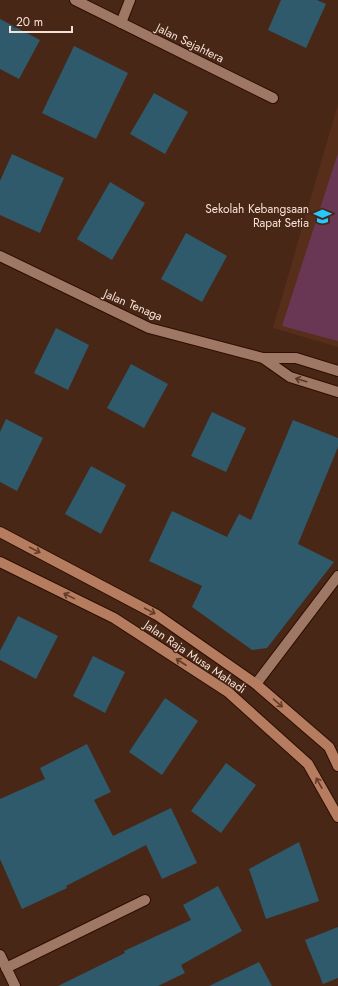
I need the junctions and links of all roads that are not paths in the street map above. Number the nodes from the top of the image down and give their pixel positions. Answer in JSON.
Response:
{"nodes":[{"id":1,"x":75,"y":0,"type":"edge"},
{"id":2,"x":130,"y":0,"type":"edge"},
{"id":3,"x":121,"y":23,"type":"junction"},
{"id":4,"x":273,"y":98,"type":"dead end"},
{"id":5,"x":0,"y":256,"type":"edge"},
{"id":6,"x":263,"y":358,"type":"junction"},
{"id":7,"x":338,"y":371,"type":"edge"},
{"id":8,"x":337,"y":388,"type":"edge"},
{"id":9,"x":0,"y":532,"type":"edge"},
{"id":10,"x":0,"y":562,"type":"edge"},
{"id":11,"x":338,"y":576,"type":"edge"},
{"id":12,"x":256,"y":684,"type":"junction"},
{"id":13,"x":338,"y":766,"type":"edge"},
{"id":14,"x":338,"y":817,"type":"edge"},
{"id":15,"x":145,"y":900,"type":"dead end"},
{"id":16,"x":0,"y":955,"type":"edge"},
{"id":17,"x":6,"y":968,"type":"junction"},
{"id":18,"x":15,"y":986,"type":"edge"}],
"edges":[{"from":1,"to":3,"type":"street","name":"Jalan Sejahtera"},
{"from":2,"to":3,"type":"street"},
{"from":3,"to":4,"type":"street","name":"Jalan Sejahtera"},
{"from":5,"to":6,"type":"street","name":"Jalan Tenaga"},
{"from":6,"to":7,"type":"street","name":"Jalan Tenaga"},
{"from":8,"to":6,"type":"street","name":"Jalan Tenaga","one_way":true},
{"from":9,"to":12,"type":"main road","name":"Jalan Raja Musa Mahadi","one_way":true},
{"from":14,"to":10,"type":"main road","name":"Jalan Raja Musa Mahadi","one_way":true},
{"from":11,"to":12,"type":"street"},
{"from":12,"to":13,"type":"main road","name":"Jalan Raja Musa Mahadi","one_way":true},
{"from":15,"to":17,"type":"street"},
{"from":16,"to":17,"type":"street"},
{"from":17,"to":18,"type":"street"}]}
